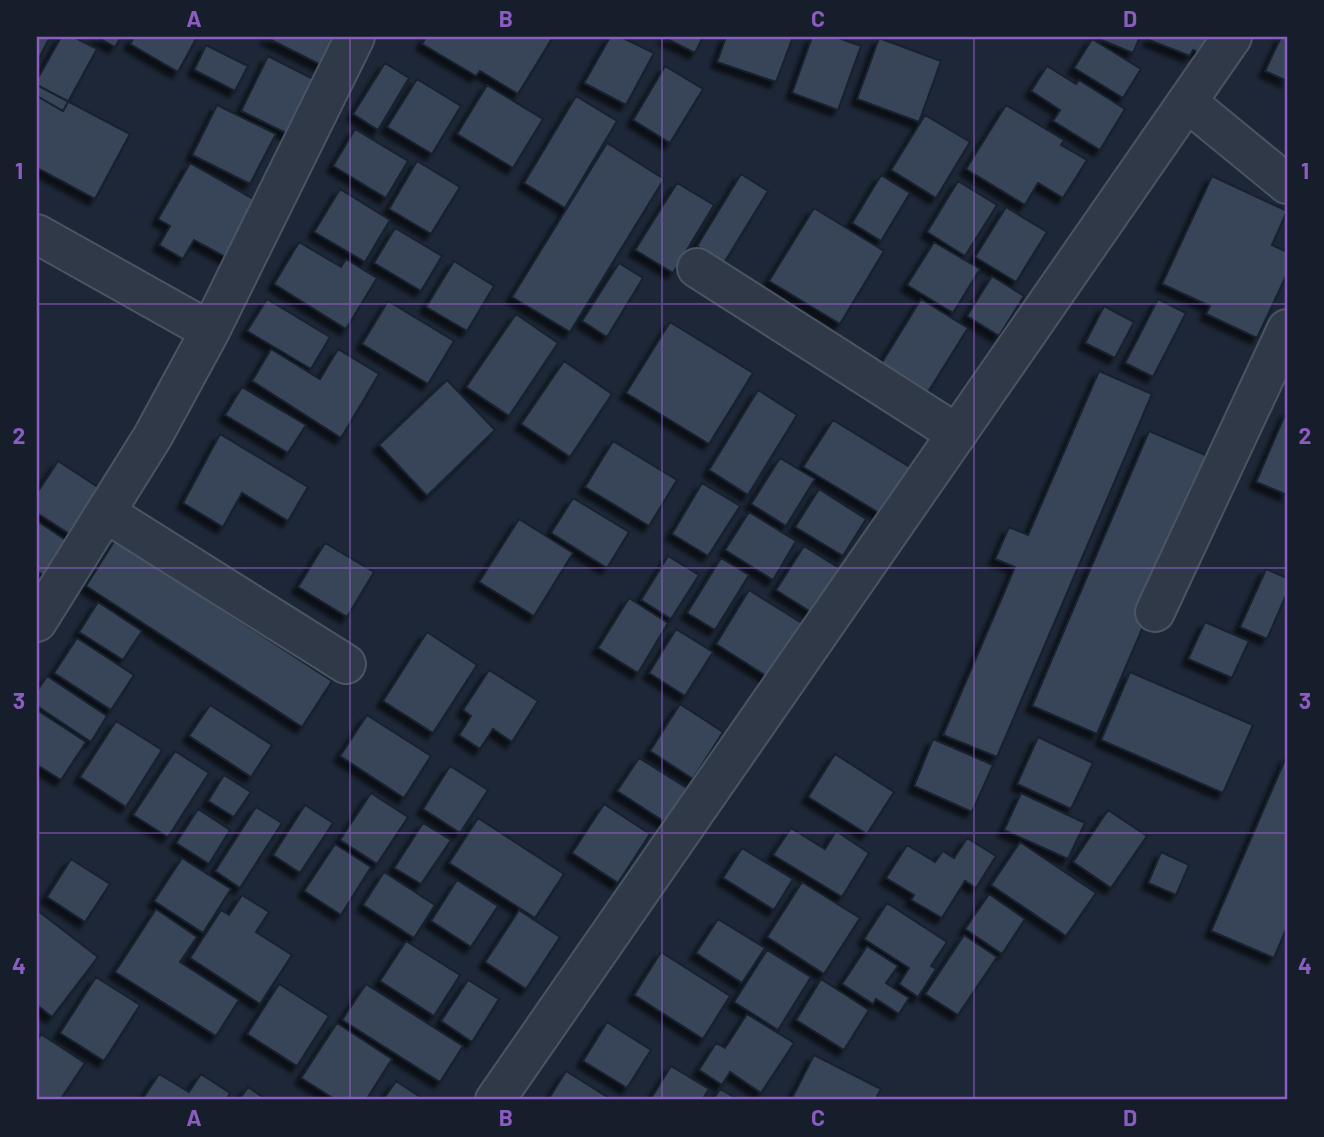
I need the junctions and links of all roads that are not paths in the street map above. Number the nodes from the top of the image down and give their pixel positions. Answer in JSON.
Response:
{"nodes":[{"id":1,"x":355,"y":37,"type":"edge"},
{"id":2,"x":1232,"y":37,"type":"edge"},
{"id":3,"x":1187,"y":102,"type":"junction"},
{"id":4,"x":1287,"y":184,"type":"edge"},
{"id":5,"x":37,"y":234,"type":"edge"},
{"id":6,"x":697,"y":268,"type":"dead end"},
{"id":7,"x":1287,"y":328,"type":"edge"},
{"id":8,"x":210,"y":331,"type":"junction"},
{"id":9,"x":957,"y":434,"type":"junction"},
{"id":10,"x":106,"y":513,"type":"junction"},
{"id":11,"x":1155,"y":612,"type":"dead end"},
{"id":12,"x":37,"y":622,"type":"edge"},
{"id":13,"x":346,"y":664,"type":"dead end"},
{"id":14,"x":495,"y":1100,"type":"edge"}],
"edges":[{"from":1,"to":8,"type":"street"},
{"from":2,"to":3,"type":"street"},
{"from":3,"to":4,"type":"street"},
{"from":3,"to":9,"type":"street"},
{"from":5,"to":8,"type":"street"},
{"from":6,"to":9,"type":"street"},
{"from":7,"to":11,"type":"street"},
{"from":8,"to":10,"type":"street"},
{"from":9,"to":14,"type":"street"},
{"from":10,"to":12,"type":"street"},
{"from":10,"to":13,"type":"street"}]}
